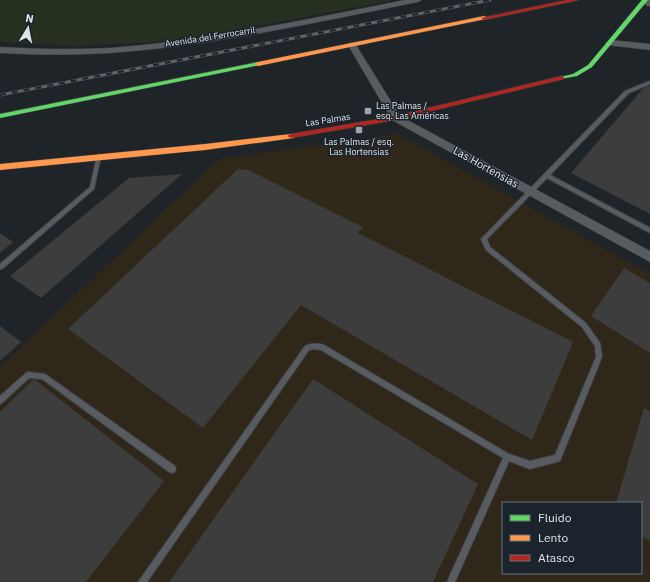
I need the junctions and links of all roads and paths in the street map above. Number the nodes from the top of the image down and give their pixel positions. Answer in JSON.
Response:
{"nodes":[{"id":1,"x":418,"y":0,"type":"edge"},
{"id":2,"x":576,"y":0,"type":"edge"},
{"id":3,"x":646,"y":0,"type":"edge"},
{"id":4,"x":650,"y":4,"type":"edge"},
{"id":5,"x":610,"y":43,"type":"junction"},
{"id":6,"x":352,"y":45,"type":"junction"},
{"id":7,"x":650,"y":47,"type":"edge"},
{"id":8,"x":0,"y":50,"type":"edge"},
{"id":9,"x":650,"y":82,"type":"edge"},
{"id":10,"x":0,"y":116,"type":"edge"},
{"id":11,"x":396,"y":118,"type":"junction"},
{"id":12,"x":99,"y":156,"type":"junction"},
{"id":13,"x":0,"y":167,"type":"edge"},
{"id":14,"x":546,"y":174,"type":"junction"},
{"id":15,"x":530,"y":191,"type":"junction"},
{"id":16,"x":650,"y":231,"type":"edge"},
{"id":17,"x":650,"y":257,"type":"edge"},
{"id":18,"x":0,"y":267,"type":"edge"},
{"id":19,"x":0,"y":401,"type":"edge"},
{"id":20,"x":507,"y":457,"type":"junction"},
{"id":21,"x":172,"y":469,"type":"dead end"},
{"id":22,"x":142,"y":582,"type":"edge"},
{"id":23,"x":451,"y":582,"type":"edge"}],
"edges":[{"from":1,"to":8,"type":"street","name":"Avenida del Ferrocarril"},
{"from":2,"to":6,"type":"street"},
{"from":3,"to":4,"type":"street"},
{"from":3,"to":5,"type":"street","name":"Las Palmas"},
{"from":5,"to":7,"type":"street"},
{"from":5,"to":11,"type":"street","name":"Las Palmas"},
{"from":6,"to":10,"type":"street"},
{"from":6,"to":11,"type":"street"},
{"from":9,"to":14,"type":"lane"},
{"from":11,"to":12,"type":"street","name":"Las Palmas"},
{"from":11,"to":15,"type":"street","name":"Las Hortensias"},
{"from":12,"to":13,"type":"street","name":"Las Palmas"},
{"from":12,"to":18,"type":"lane"},
{"from":14,"to":15,"type":"lane"},
{"from":14,"to":16,"type":"lane"},
{"from":15,"to":17,"type":"street","name":"Las Hortensias"},
{"from":15,"to":20,"type":"lane"},
{"from":19,"to":21,"type":"lane"},
{"from":20,"to":22,"type":"lane"},
{"from":20,"to":23,"type":"lane"}]}
